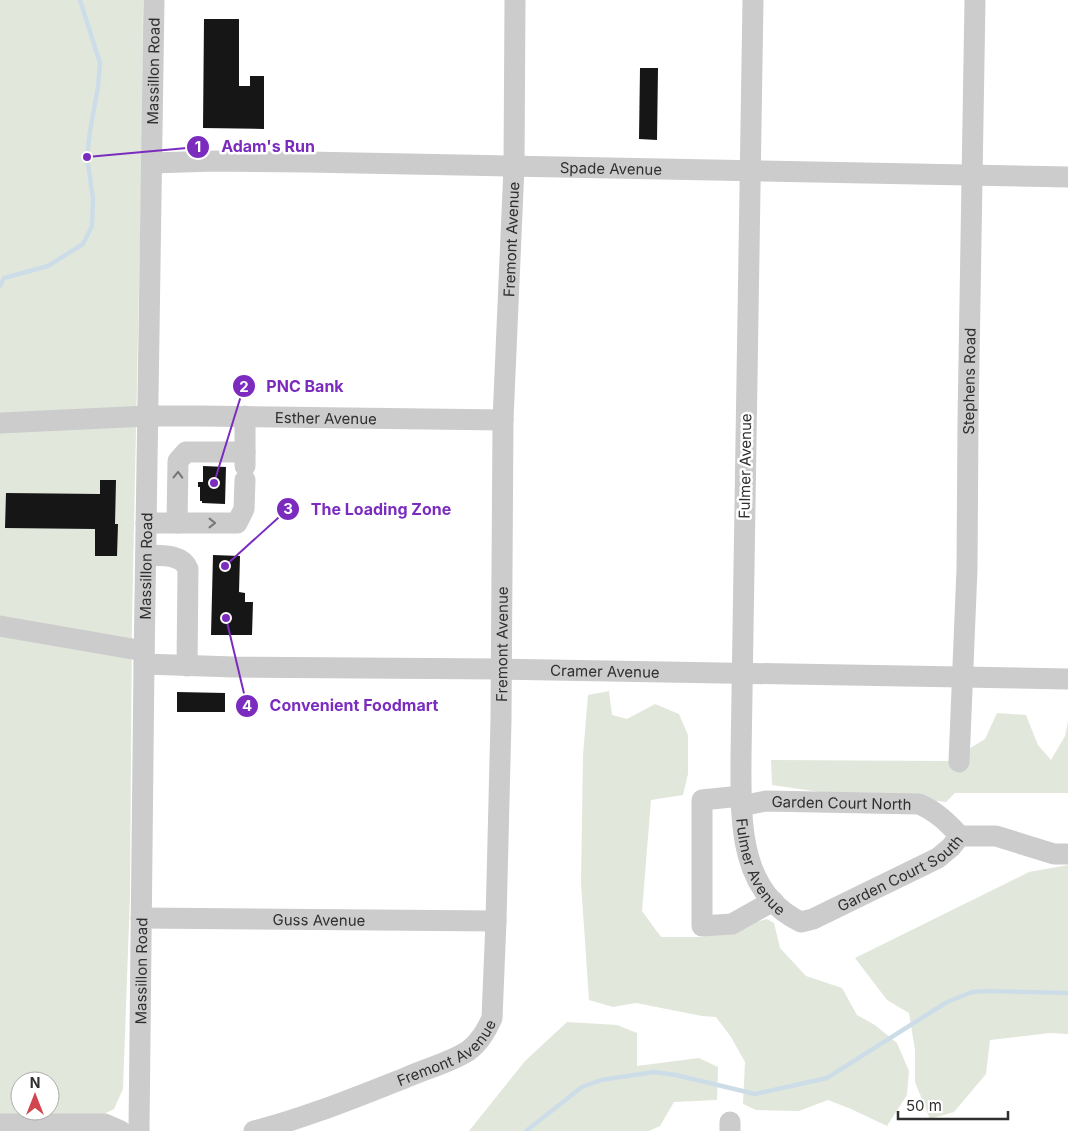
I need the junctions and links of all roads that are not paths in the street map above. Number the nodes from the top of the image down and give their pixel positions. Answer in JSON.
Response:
{"nodes":[{"id":1,"x":154,"y":0,"type":"edge"},
{"id":2,"x":515,"y":0,"type":"edge"},
{"id":3,"x":753,"y":0,"type":"edge"},
{"id":4,"x":975,"y":0,"type":"edge"},
{"id":5,"x":152,"y":163,"type":"junction"},
{"id":6,"x":514,"y":167,"type":"junction"},
{"id":7,"x":749,"y":171,"type":"junction"},
{"id":8,"x":972,"y":175,"type":"junction"},
{"id":9,"x":1068,"y":177,"type":"edge"},
{"id":10,"x":148,"y":416,"type":"junction"},
{"id":11,"x":245,"y":416,"type":"junction"},
{"id":12,"x":503,"y":420,"type":"junction"},
{"id":13,"x":0,"y":423,"type":"edge"},
{"id":14,"x":245,"y":466,"type":"junction"},
{"id":15,"x":146,"y":523,"type":"junction"},
{"id":16,"x":177,"y":523,"type":"junction"},
{"id":17,"x":146,"y":555,"type":"junction"},
{"id":18,"x":0,"y":626,"type":"edge"},
{"id":19,"x":144,"y":658,"type":"junction"},
{"id":20,"x":187,"y":666,"type":"junction"},
{"id":21,"x":500,"y":669,"type":"junction"},
{"id":22,"x":741,"y":673,"type":"junction"},
{"id":23,"x":961,"y":677,"type":"junction"},
{"id":24,"x":1068,"y":679,"type":"edge"},
{"id":25,"x":959,"y":762,"type":"dead end"},
{"id":26,"x":741,"y":796,"type":"junction"},
{"id":27,"x":960,"y":836,"type":"junction"},
{"id":28,"x":1068,"y":854,"type":"edge"},
{"id":29,"x":773,"y":901,"type":"junction"},
{"id":30,"x":790,"y":917,"type":"joint"},
{"id":31,"x":141,"y":918,"type":"junction"},
{"id":32,"x":496,"y":921,"type":"junction"},
{"id":33,"x":0,"y":1124,"type":"edge"},
{"id":34,"x":121,"y":1131,"type":"edge"},
{"id":35,"x":139,"y":1131,"type":"edge"},
{"id":36,"x":254,"y":1131,"type":"edge"}],
"edges":[{"from":1,"to":5,"type":"street","name":"Massillon Road"},
{"from":2,"to":6,"type":"street","name":"Fremont Avenue"},
{"from":3,"to":7,"type":"street","name":"Fulmer Avenue"},
{"from":4,"to":8,"type":"street","name":"Stephens Road"},
{"from":5,"to":6,"type":"street","name":"Spade Avenue"},
{"from":5,"to":10,"type":"street","name":"Massillon Road"},
{"from":6,"to":7,"type":"street","name":"Spade Avenue"},
{"from":6,"to":12,"type":"street","name":"Fremont Avenue"},
{"from":7,"to":8,"type":"street","name":"Spade Avenue"},
{"from":7,"to":22,"type":"street","name":"Fulmer Avenue"},
{"from":8,"to":9,"type":"street","name":"Spade Avenue"},
{"from":8,"to":23,"type":"street","name":"Stephens Road"},
{"from":10,"to":11,"type":"street","name":"Esther Avenue"},
{"from":10,"to":13,"type":"street","name":"Esther Avenue"},
{"from":10,"to":15,"type":"street","name":"Massillon Road"},
{"from":11,"to":12,"type":"street","name":"Esther Avenue"},
{"from":11,"to":14,"type":"street"},
{"from":12,"to":21,"type":"street","name":"Fremont Avenue"},
{"from":16,"to":14,"type":"street","one_way":true},
{"from":16,"to":14,"type":"street","one_way":true},
{"from":15,"to":16,"type":"street"},
{"from":15,"to":17,"type":"street","name":"Massillon Road"},
{"from":17,"to":19,"type":"street","name":"Massillon Road"},
{"from":17,"to":20,"type":"street"},
{"from":18,"to":19,"type":"street","name":"Cramer Avenue"},
{"from":19,"to":20,"type":"street","name":"Cramer Avenue"},
{"from":19,"to":31,"type":"street","name":"Massillon Road"},
{"from":20,"to":21,"type":"street","name":"Cramer Avenue"},
{"from":21,"to":22,"type":"street","name":"Cramer Avenue"},
{"from":21,"to":32,"type":"street","name":"Fremont Avenue"},
{"from":22,"to":23,"type":"street","name":"Cramer Avenue"},
{"from":22,"to":26,"type":"street","name":"Fulmer Avenue"},
{"from":23,"to":24,"type":"street","name":"Cramer Avenue"},
{"from":23,"to":25,"type":"street","name":"Stephens Road"},
{"from":26,"to":27,"type":"street","name":"Garden Court North"},
{"from":26,"to":29,"type":"street","name":"Fulmer Avenue"},
{"from":26,"to":29,"type":"street","name":"Garden Court North"},
{"from":27,"to":28,"type":"street","name":"Garden Court South"},
{"from":27,"to":30,"type":"street","name":"Garden Court South"},
{"from":29,"to":30,"type":"street","name":"Fulmer Avenue"},
{"from":31,"to":32,"type":"street","name":"Guss Avenue"},
{"from":31,"to":35,"type":"street","name":"Massillon Road"},
{"from":32,"to":36,"type":"street","name":"Fremont Avenue"},
{"from":33,"to":34,"type":"street"}]}
